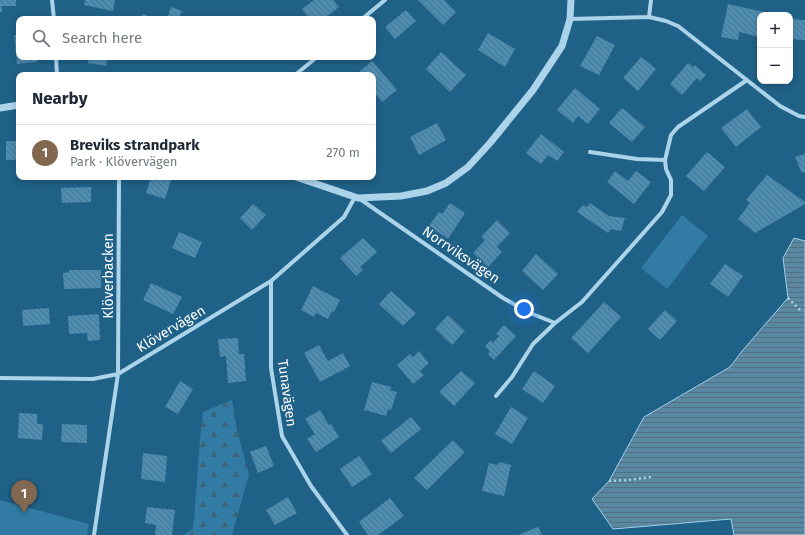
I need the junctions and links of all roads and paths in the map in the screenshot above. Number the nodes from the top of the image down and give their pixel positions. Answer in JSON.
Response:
{"nodes":[{"id":1,"x":52,"y":0,"type":"edge"},
{"id":2,"x":385,"y":0,"type":"edge"},
{"id":3,"x":571,"y":0,"type":"edge"},
{"id":4,"x":651,"y":0,"type":"edge"},
{"id":5,"x":54,"y":16,"type":"edge"},
{"id":6,"x":366,"y":16,"type":"edge"},
{"id":7,"x":649,"y":16,"type":"junction"},
{"id":8,"x":570,"y":19,"type":"junction"},
{"id":9,"x":56,"y":60,"type":"edge"},
{"id":10,"x":314,"y":60,"type":"edge"},
{"id":11,"x":57,"y":72,"type":"edge"},
{"id":12,"x":300,"y":72,"type":"edge"},
{"id":13,"x":747,"y":80,"type":"junction"},
{"id":14,"x":16,"y":105,"type":"edge"},
{"id":15,"x":0,"y":108,"type":"edge"},
{"id":16,"x":805,"y":117,"type":"edge"},
{"id":17,"x":590,"y":152,"type":"dead end"},
{"id":18,"x":665,"y":160,"type":"junction"},
{"id":19,"x":119,"y":180,"type":"edge"},
{"id":20,"x":305,"y":180,"type":"edge"},
{"id":21,"x":356,"y":197,"type":"junction"},
{"id":22,"x":271,"y":281,"type":"junction"},
{"id":23,"x":788,"y":298,"type":"dead end"},
{"id":24,"x":802,"y":312,"type":"dead end"},
{"id":25,"x":555,"y":322,"type":"junction"},
{"id":26,"x":118,"y":374,"type":"junction"},
{"id":27,"x":0,"y":378,"type":"edge"},
{"id":28,"x":496,"y":396,"type":"dead end"},
{"id":29,"x":651,"y":476,"type":"dead end"},
{"id":30,"x":609,"y":481,"type":"dead end"},
{"id":31,"x":94,"y":535,"type":"edge"},
{"id":32,"x":347,"y":535,"type":"edge"}],
"edges":[{"from":1,"to":5,"type":"street"},
{"from":2,"to":6,"type":"street"},
{"from":3,"to":8,"type":"street"},
{"from":4,"to":7,"type":"street"},
{"from":7,"to":8,"type":"street"},
{"from":7,"to":13,"type":"street"},
{"from":8,"to":21,"type":"street"},
{"from":9,"to":11,"type":"street"},
{"from":10,"to":12,"type":"street"},
{"from":13,"to":16,"type":"street"},
{"from":13,"to":18,"type":"street"},
{"from":14,"to":15,"type":"street"},
{"from":17,"to":18,"type":"street"},
{"from":18,"to":25,"type":"street"},
{"from":19,"to":26,"type":"street","name":"Klöverbacken"},
{"from":20,"to":21,"type":"street"},
{"from":21,"to":22,"type":"street","name":"Klövervägen"},
{"from":21,"to":25,"type":"street","name":"Norrviksvägen"},
{"from":22,"to":26,"type":"street","name":"Klövervägen"},
{"from":22,"to":32,"type":"street","name":"Tunavägen"},
{"from":23,"to":24,"type":"path"},
{"from":25,"to":28,"type":"street"},
{"from":26,"to":27,"type":"street","name":"Klövervägen"},
{"from":26,"to":31,"type":"street"},
{"from":29,"to":30,"type":"path"}]}
